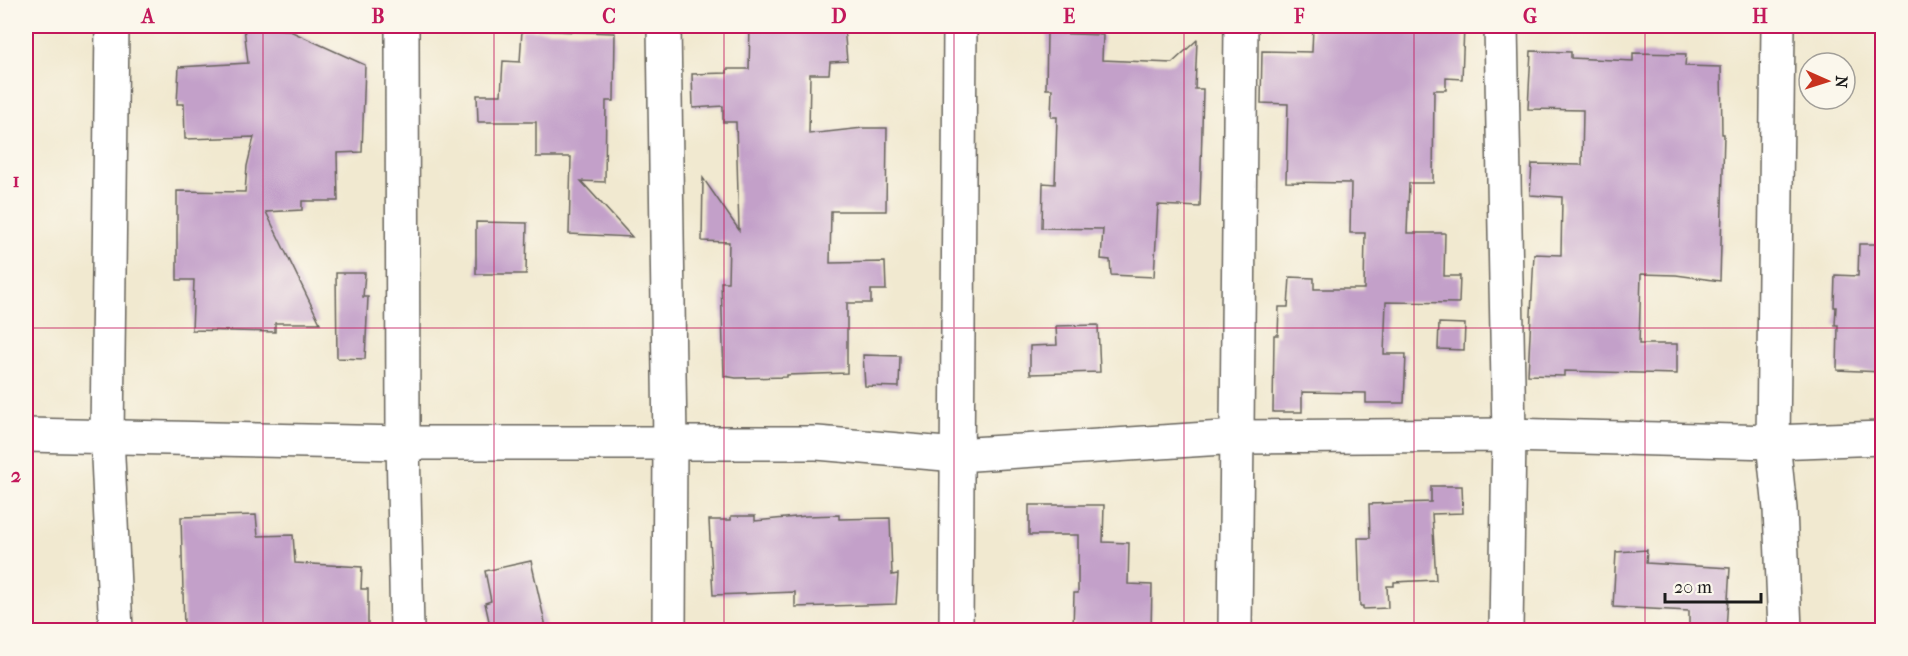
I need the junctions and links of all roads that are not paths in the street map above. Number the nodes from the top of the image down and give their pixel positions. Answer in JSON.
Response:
{"nodes":[{"id":1,"x":112,"y":26,"type":"edge"},
{"id":2,"x":402,"y":26,"type":"edge"},
{"id":3,"x":664,"y":26,"type":"edge"},
{"id":4,"x":960,"y":26,"type":"edge"},
{"id":5,"x":1241,"y":26,"type":"edge"},
{"id":6,"x":1502,"y":26,"type":"edge"},
{"id":7,"x":1778,"y":26,"type":"edge"},
{"id":8,"x":26,"y":435,"type":"edge"},
{"id":9,"x":1509,"y":435,"type":"junction"},
{"id":10,"x":107,"y":436,"type":"junction"},
{"id":11,"x":1238,"y":437,"type":"junction"},
{"id":12,"x":1882,"y":438,"type":"edge"},
{"id":13,"x":670,"y":442,"type":"junction"},
{"id":14,"x":1773,"y":442,"type":"junction"},
{"id":15,"x":403,"y":443,"type":"junction"},
{"id":16,"x":957,"y":455,"type":"junction"},
{"id":17,"x":116,"y":630,"type":"edge"},
{"id":18,"x":406,"y":630,"type":"edge"},
{"id":19,"x":669,"y":630,"type":"edge"},
{"id":20,"x":956,"y":630,"type":"edge"},
{"id":21,"x":1235,"y":630,"type":"edge"},
{"id":22,"x":1506,"y":630,"type":"edge"},
{"id":23,"x":1785,"y":630,"type":"edge"}],
"edges":[{"from":1,"to":10,"type":"street"},
{"from":2,"to":15,"type":"street"},
{"from":3,"to":13,"type":"street"},
{"from":4,"to":16,"type":"street"},
{"from":5,"to":11,"type":"street"},
{"from":6,"to":9,"type":"street"},
{"from":7,"to":14,"type":"street"},
{"from":8,"to":10,"type":"street"},
{"from":9,"to":11,"type":"street"},
{"from":9,"to":14,"type":"street"},
{"from":9,"to":22,"type":"street"},
{"from":10,"to":15,"type":"street"},
{"from":10,"to":17,"type":"street"},
{"from":11,"to":16,"type":"street"},
{"from":11,"to":21,"type":"street"},
{"from":12,"to":14,"type":"street"},
{"from":13,"to":15,"type":"street"},
{"from":13,"to":16,"type":"street"},
{"from":13,"to":19,"type":"street"},
{"from":14,"to":23,"type":"street"},
{"from":15,"to":18,"type":"street"},
{"from":16,"to":20,"type":"street"}]}
